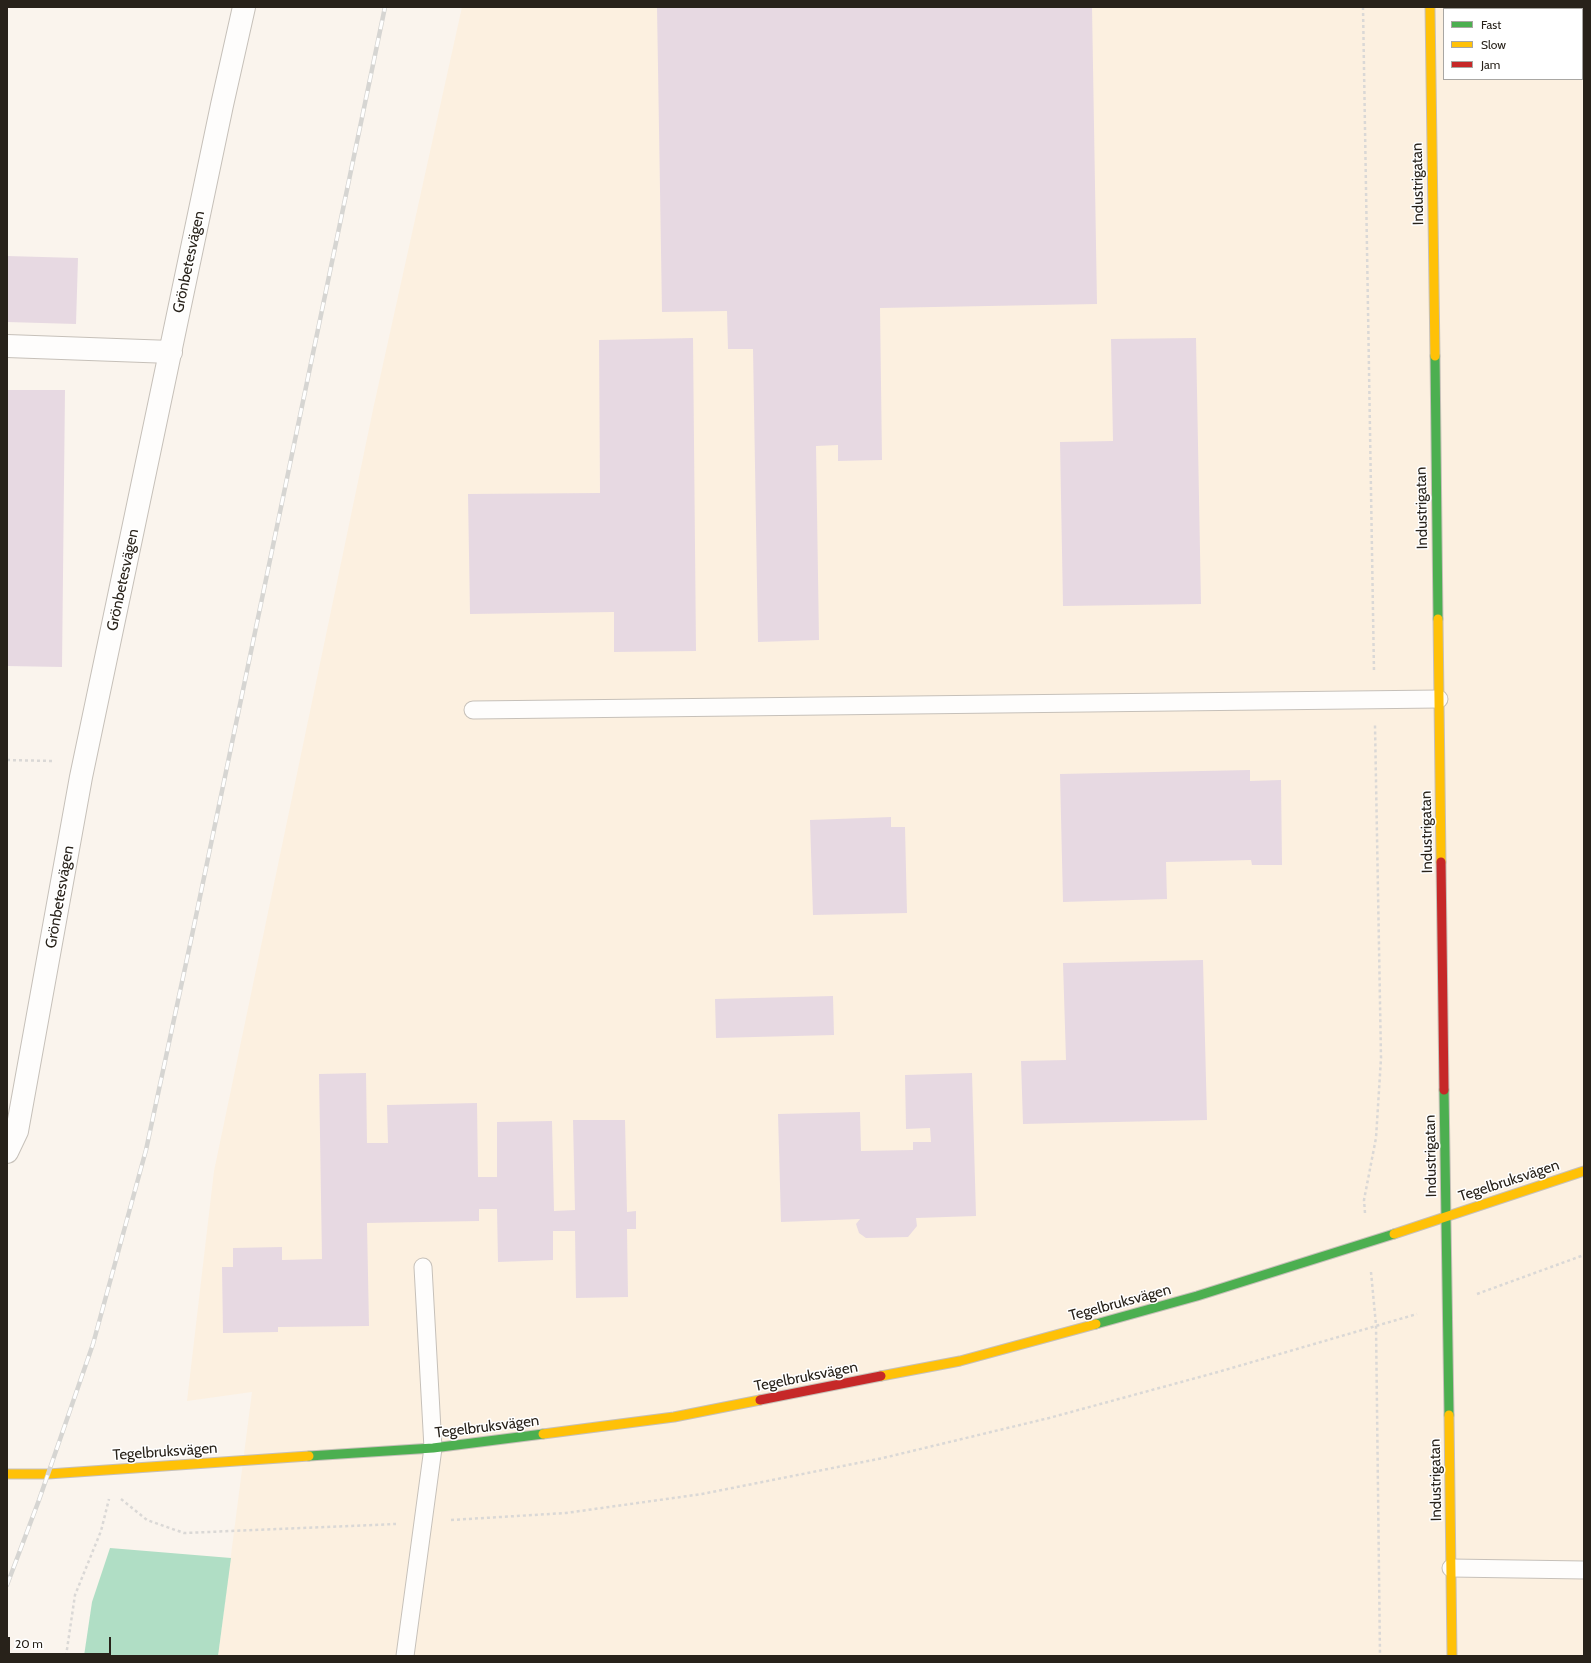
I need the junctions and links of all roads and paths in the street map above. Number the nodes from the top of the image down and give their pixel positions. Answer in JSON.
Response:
{"nodes":[{"id":1,"x":244,"y":7,"type":"edge"},
{"id":2,"x":1363,"y":7,"type":"edge"},
{"id":3,"x":1430,"y":7,"type":"edge"},
{"id":4,"x":7,"y":346,"type":"edge"},
{"id":5,"x":171,"y":352,"type":"junction"},
{"id":6,"x":1439,"y":698,"type":"junction"},
{"id":7,"x":1374,"y":700,"type":"junction"},
{"id":8,"x":473,"y":710,"type":"dead end"},
{"id":9,"x":7,"y":760,"type":"edge"},
{"id":10,"x":85,"y":761,"type":"junction"},
{"id":11,"x":7,"y":1152,"type":"edge"},
{"id":12,"x":1584,"y":1171,"type":"edge"},
{"id":13,"x":1446,"y":1217,"type":"junction"},
{"id":14,"x":1367,"y":1242,"type":"junction"},
{"id":15,"x":1584,"y":1256,"type":"edge"},
{"id":16,"x":423,"y":1268,"type":"dead end"},
{"id":17,"x":1447,"y":1305,"type":"junction"},
{"id":18,"x":1376,"y":1325,"type":"junction"},
{"id":19,"x":433,"y":1448,"type":"junction"},
{"id":20,"x":7,"y":1474,"type":"edge"},
{"id":21,"x":423,"y":1522,"type":"junction"},
{"id":22,"x":1451,"y":1568,"type":"junction"},
{"id":23,"x":1584,"y":1570,"type":"edge"},
{"id":24,"x":66,"y":1656,"type":"edge"},
{"id":25,"x":405,"y":1656,"type":"edge"},
{"id":26,"x":1380,"y":1656,"type":"edge"},
{"id":27,"x":1452,"y":1656,"type":"edge"}],
"edges":[{"from":1,"to":5,"type":"street","name":"Grönbetesvägen"},
{"from":2,"to":7,"type":"path"},
{"from":3,"to":6,"type":"street","name":"Industrigatan"},
{"from":4,"to":5,"type":"street"},
{"from":5,"to":10,"type":"street","name":"Grönbetesvägen"},
{"from":6,"to":7,"type":"lane"},
{"from":6,"to":13,"type":"street","name":"Industrigatan"},
{"from":7,"to":8,"type":"lane"},
{"from":7,"to":14,"type":"path"},
{"from":9,"to":10,"type":"path"},
{"from":10,"to":11,"type":"street","name":"Grönbetesvägen"},
{"from":12,"to":13,"type":"street","name":"Tegelbruksvägen"},
{"from":13,"to":14,"type":"street","name":"Tegelbruksvägen"},
{"from":13,"to":17,"type":"street","name":"Industrigatan"},
{"from":14,"to":18,"type":"path"},
{"from":14,"to":19,"type":"street","name":"Tegelbruksvägen"},
{"from":15,"to":17,"type":"path"},
{"from":16,"to":19,"type":"lane"},
{"from":17,"to":18,"type":"path"},
{"from":17,"to":22,"type":"street","name":"Industrigatan"},
{"from":18,"to":21,"type":"path"},
{"from":18,"to":26,"type":"path"},
{"from":19,"to":20,"type":"street","name":"Tegelbruksvägen"},
{"from":19,"to":21,"type":"lane"},
{"from":21,"to":24,"type":"path"},
{"from":21,"to":25,"type":"lane"},
{"from":22,"to":23,"type":"lane"},
{"from":22,"to":27,"type":"street","name":"Industrigatan"}]}
